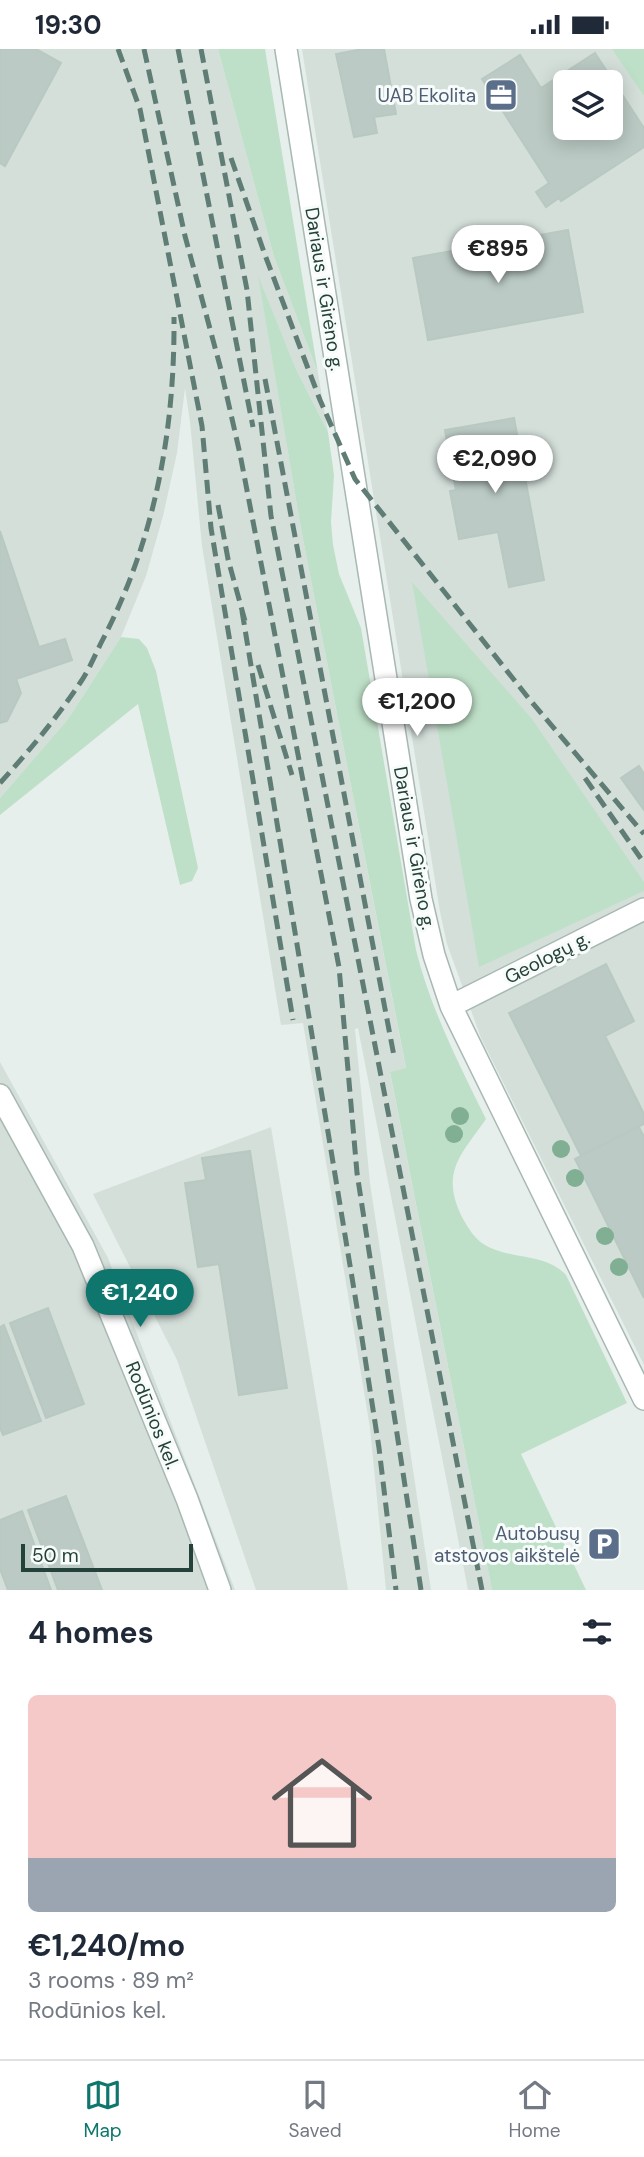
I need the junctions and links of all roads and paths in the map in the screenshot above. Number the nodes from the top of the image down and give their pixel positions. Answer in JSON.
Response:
{"nodes":[{"id":1,"x":286,"y":49,"type":"edge"},
{"id":2,"x":644,"y":909,"type":"edge"},
{"id":3,"x":451,"y":1006,"type":"junction"},
{"id":4,"x":0,"y":1095,"type":"edge"},
{"id":5,"x":644,"y":1399,"type":"edge"},
{"id":6,"x":220,"y":1590,"type":"edge"}],
"edges":[{"from":1,"to":3,"type":"street","name":"Dariaus ir Girėno g."},
{"from":2,"to":3,"type":"street","name":"Geologų g."},
{"from":3,"to":5,"type":"street","name":"Dariaus ir Girėno g."},
{"from":4,"to":6,"type":"street","name":"Rodūnios kel."}]}
